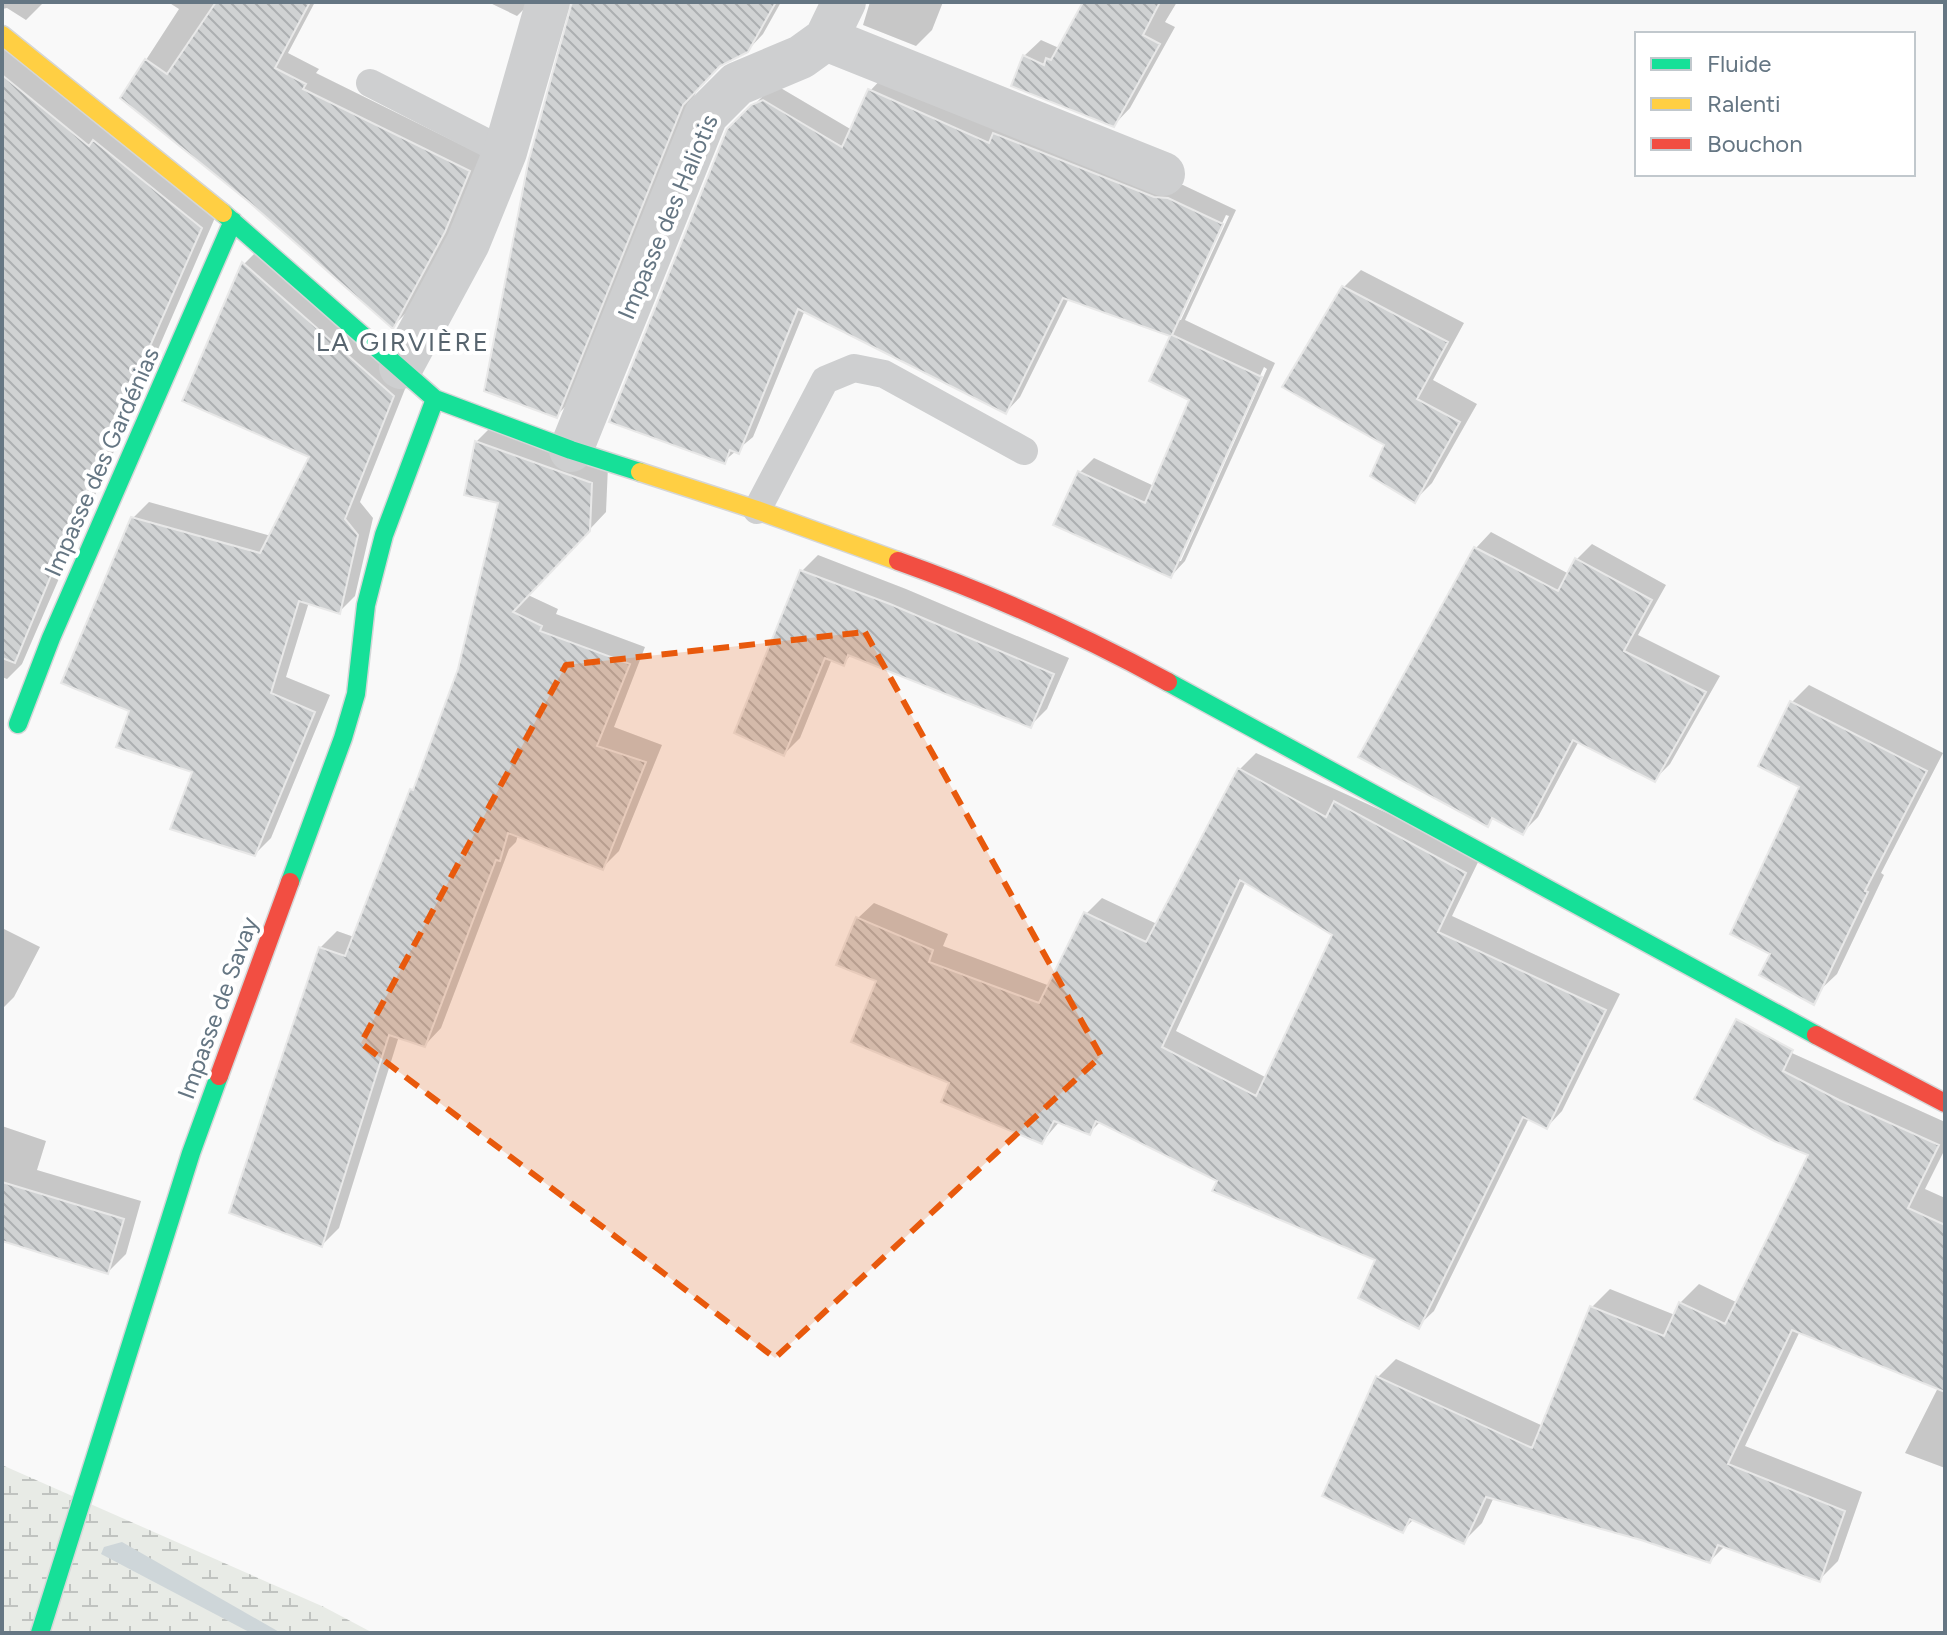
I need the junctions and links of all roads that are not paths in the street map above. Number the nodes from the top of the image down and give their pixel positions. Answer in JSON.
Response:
{"nodes":[{"id":1,"x":548,"y":2,"type":"edge"},
{"id":2,"x":835,"y":20,"type":"edge"},
{"id":3,"x":2,"y":35,"type":"edge"},
{"id":4,"x":370,"y":83,"type":"dead end"},
{"id":5,"x":505,"y":152,"type":"junction"},
{"id":6,"x":1163,"y":174,"type":"dead end"},
{"id":7,"x":233,"y":221,"type":"junction"},
{"id":8,"x":401,"y":367,"type":"junction"},
{"id":9,"x":435,"y":399,"type":"junction"},
{"id":10,"x":571,"y":450,"type":"junction"},
{"id":11,"x":1024,"y":451,"type":"dead end"},
{"id":12,"x":757,"y":510,"type":"junction"},
{"id":13,"x":18,"y":724,"type":"dead end"},
{"id":14,"x":1945,"y":1103,"type":"edge"},
{"id":15,"x":40,"y":1633,"type":"edge"}],
"edges":[{"from":1,"to":5,"type":"street"},
{"from":2,"to":6,"type":"street","name":"Impasse des Haliotis"},
{"from":2,"to":10,"type":"street","name":"Impasse des Haliotis"},
{"from":3,"to":7,"type":"street"},
{"from":4,"to":5,"type":"lane"},
{"from":5,"to":8,"type":"street"},
{"from":7,"to":8,"type":"street"},
{"from":7,"to":13,"type":"street","name":"Impasse des Gardénias"},
{"from":8,"to":9,"type":"street"},
{"from":9,"to":10,"type":"street"},
{"from":9,"to":15,"type":"street","name":"Impasse de Savay"},
{"from":10,"to":12,"type":"street"},
{"from":11,"to":12,"type":"lane"},
{"from":12,"to":14,"type":"street"}]}
